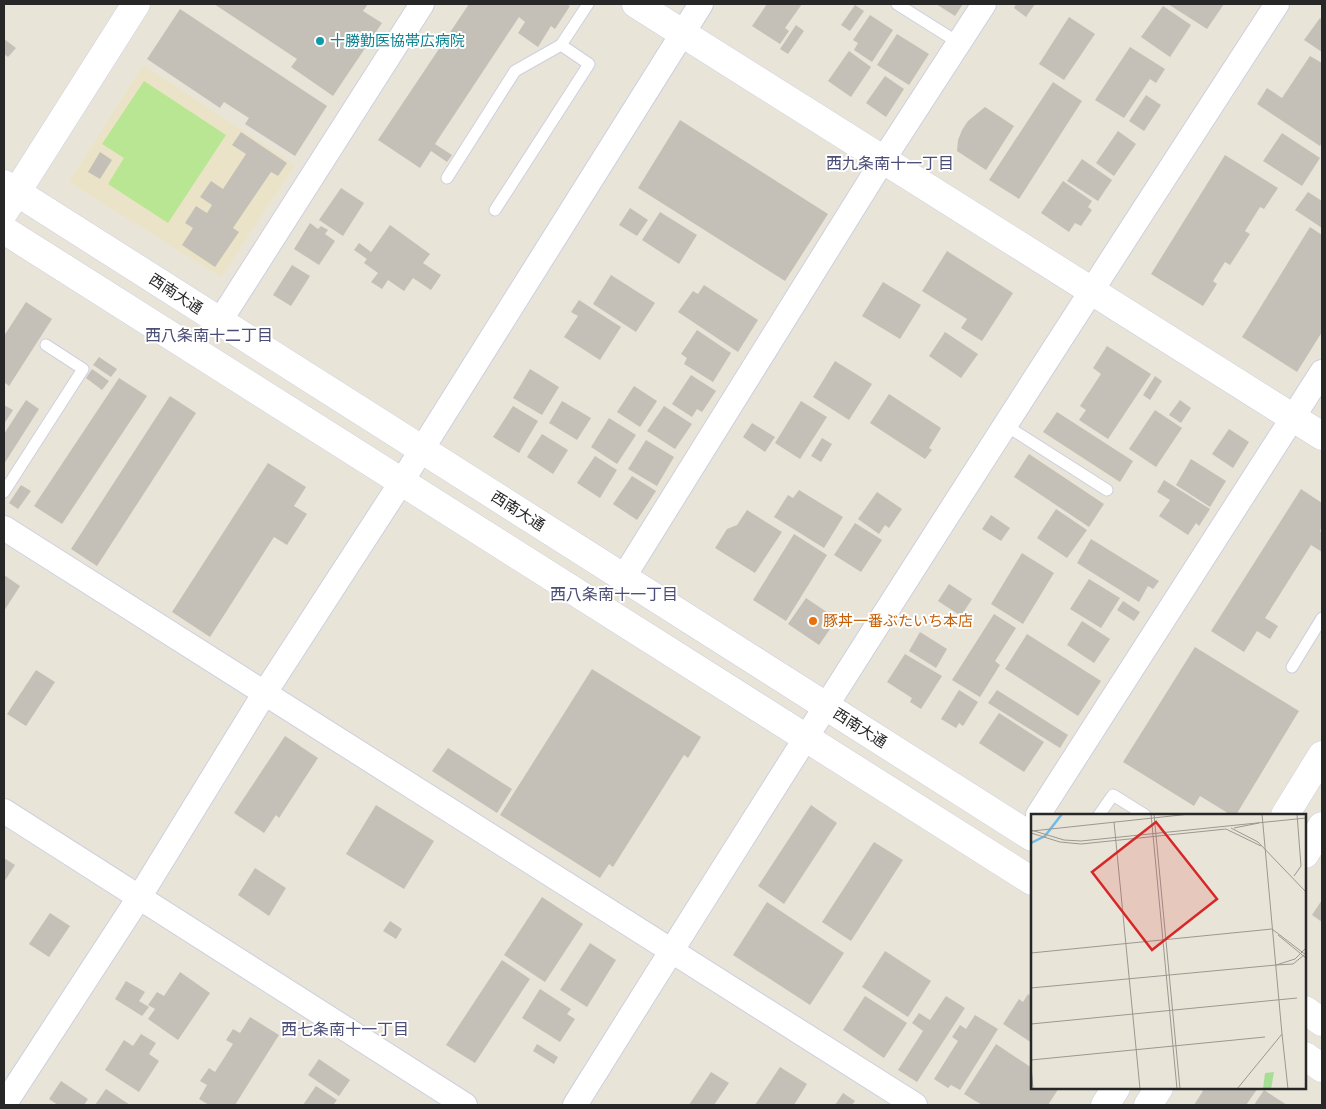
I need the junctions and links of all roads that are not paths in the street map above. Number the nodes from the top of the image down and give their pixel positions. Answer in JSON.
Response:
{"nodes":[{"id":1,"x":136,"y":4,"type":"edge"},
{"id":2,"x":422,"y":4,"type":"edge"},
{"id":3,"x":588,"y":4,"type":"edge"},
{"id":4,"x":636,"y":4,"type":"edge"},
{"id":5,"x":701,"y":4,"type":"edge"},
{"id":6,"x":897,"y":4,"type":"edge"},
{"id":7,"x":984,"y":4,"type":"edge"},
{"id":8,"x":1276,"y":4,"type":"edge"},
{"id":9,"x":682,"y":34,"type":"junction"},
{"id":10,"x":958,"y":44,"type":"junction"},
{"id":11,"x":561,"y":46,"type":"junction"},
{"id":12,"x":883,"y":160,"type":"junction"},
{"id":13,"x":447,"y":178,"type":"dead end"},
{"id":14,"x":8,"y":196,"type":"edge"},
{"id":15,"x":495,"y":210,"type":"dead end"},
{"id":16,"x":4,"y":230,"type":"edge"},
{"id":17,"x":1090,"y":291,"type":"junction"},
{"id":18,"x":220,"y":322,"type":"junction"},
{"id":19,"x":46,"y":345,"type":"dead end"},
{"id":20,"x":1322,"y":372,"type":"edge"},
{"id":21,"x":1293,"y":417,"type":"junction"},
{"id":22,"x":1005,"y":425,"type":"junction"},
{"id":23,"x":1322,"y":436,"type":"edge"},
{"id":24,"x":421,"y":450,"type":"junction"},
{"id":25,"x":402,"y":481,"type":"junction"},
{"id":26,"x":1107,"y":490,"type":"dead end"},
{"id":27,"x":4,"y":492,"type":"edge"},
{"id":28,"x":4,"y":528,"type":"edge"},
{"id":29,"x":623,"y":578,"type":"junction"},
{"id":30,"x":1322,"y":618,"type":"edge"},
{"id":31,"x":1292,"y":666,"type":"dead end"},
{"id":32,"x":264,"y":694,"type":"junction"},
{"id":33,"x":826,"y":707,"type":"junction"},
{"id":34,"x":806,"y":738,"type":"junction"},
{"id":35,"x":1322,"y":755,"type":"edge"},
{"id":36,"x":4,"y":811,"type":"edge"},
{"id":37,"x":1041,"y":814,"type":"edge"},
{"id":38,"x":1100,"y":814,"type":"edge"},
{"id":39,"x":1143,"y":814,"type":"edge"},
{"id":40,"x":1286,"y":814,"type":"edge"},
{"id":41,"x":1031,"y":827,"type":"edge"},
{"id":42,"x":1031,"y":880,"type":"edge"},
{"id":43,"x":140,"y":896,"type":"junction"},
{"id":44,"x":671,"y":950,"type":"junction"},
{"id":45,"x":1306,"y":1011,"type":"edge"},
{"id":46,"x":1322,"y":1022,"type":"edge"},
{"id":47,"x":1306,"y":1057,"type":"edge"},
{"id":48,"x":1322,"y":1068,"type":"edge"},
{"id":49,"x":1115,"y":1089,"type":"edge"},
{"id":50,"x":1158,"y":1089,"type":"edge"},
{"id":51,"x":8,"y":1102,"type":"edge"},
{"id":52,"x":466,"y":1105,"type":"edge"},
{"id":53,"x":574,"y":1105,"type":"edge"},
{"id":54,"x":915,"y":1105,"type":"edge"},
{"id":55,"x":1105,"y":1105,"type":"edge"},
{"id":56,"x":1148,"y":1105,"type":"edge"}],
"edges":[{"from":1,"to":14,"type":"street"},
{"from":2,"to":18,"type":"street"},
{"from":3,"to":11,"type":"lane"},
{"from":4,"to":9,"type":"street"},
{"from":5,"to":9,"type":"street"},
{"from":6,"to":10,"type":"lane"},
{"from":7,"to":10,"type":"street"},
{"from":8,"to":17,"type":"street"},
{"from":9,"to":12,"type":"street"},
{"from":9,"to":24,"type":"street"},
{"from":10,"to":12,"type":"street"},
{"from":11,"to":13,"type":"lane"},
{"from":11,"to":15,"type":"lane"},
{"from":12,"to":17,"type":"street"},
{"from":12,"to":29,"type":"street"},
{"from":14,"to":18,"type":"street","name":"西南大通"},
{"from":16,"to":25,"type":"street"},
{"from":17,"to":21,"type":"street"},
{"from":17,"to":22,"type":"street"},
{"from":18,"to":24,"type":"street","name":"西南大通"},
{"from":19,"to":27,"type":"lane"},
{"from":20,"to":21,"type":"street"},
{"from":21,"to":23,"type":"street"},
{"from":21,"to":37,"type":"street"},
{"from":22,"to":26,"type":"lane"},
{"from":22,"to":33,"type":"street"},
{"from":24,"to":25,"type":"street"},
{"from":24,"to":29,"type":"street","name":"西南大通"},
{"from":25,"to":32,"type":"street"},
{"from":25,"to":34,"type":"street"},
{"from":28,"to":32,"type":"street"},
{"from":29,"to":33,"type":"street","name":"西南大通"},
{"from":30,"to":31,"type":"lane"},
{"from":32,"to":43,"type":"street"},
{"from":32,"to":44,"type":"street"},
{"from":33,"to":34,"type":"street"},
{"from":33,"to":41,"type":"street","name":"西南大通"},
{"from":34,"to":42,"type":"street"},
{"from":34,"to":44,"type":"street"},
{"from":35,"to":40,"type":"street"},
{"from":36,"to":43,"type":"street"},
{"from":38,"to":39,"type":"lane"},
{"from":43,"to":51,"type":"street"},
{"from":43,"to":52,"type":"street"},
{"from":44,"to":53,"type":"street"},
{"from":44,"to":54,"type":"street"},
{"from":45,"to":46,"type":"street"},
{"from":47,"to":48,"type":"street"},
{"from":49,"to":55,"type":"street"},
{"from":50,"to":56,"type":"street"}]}
